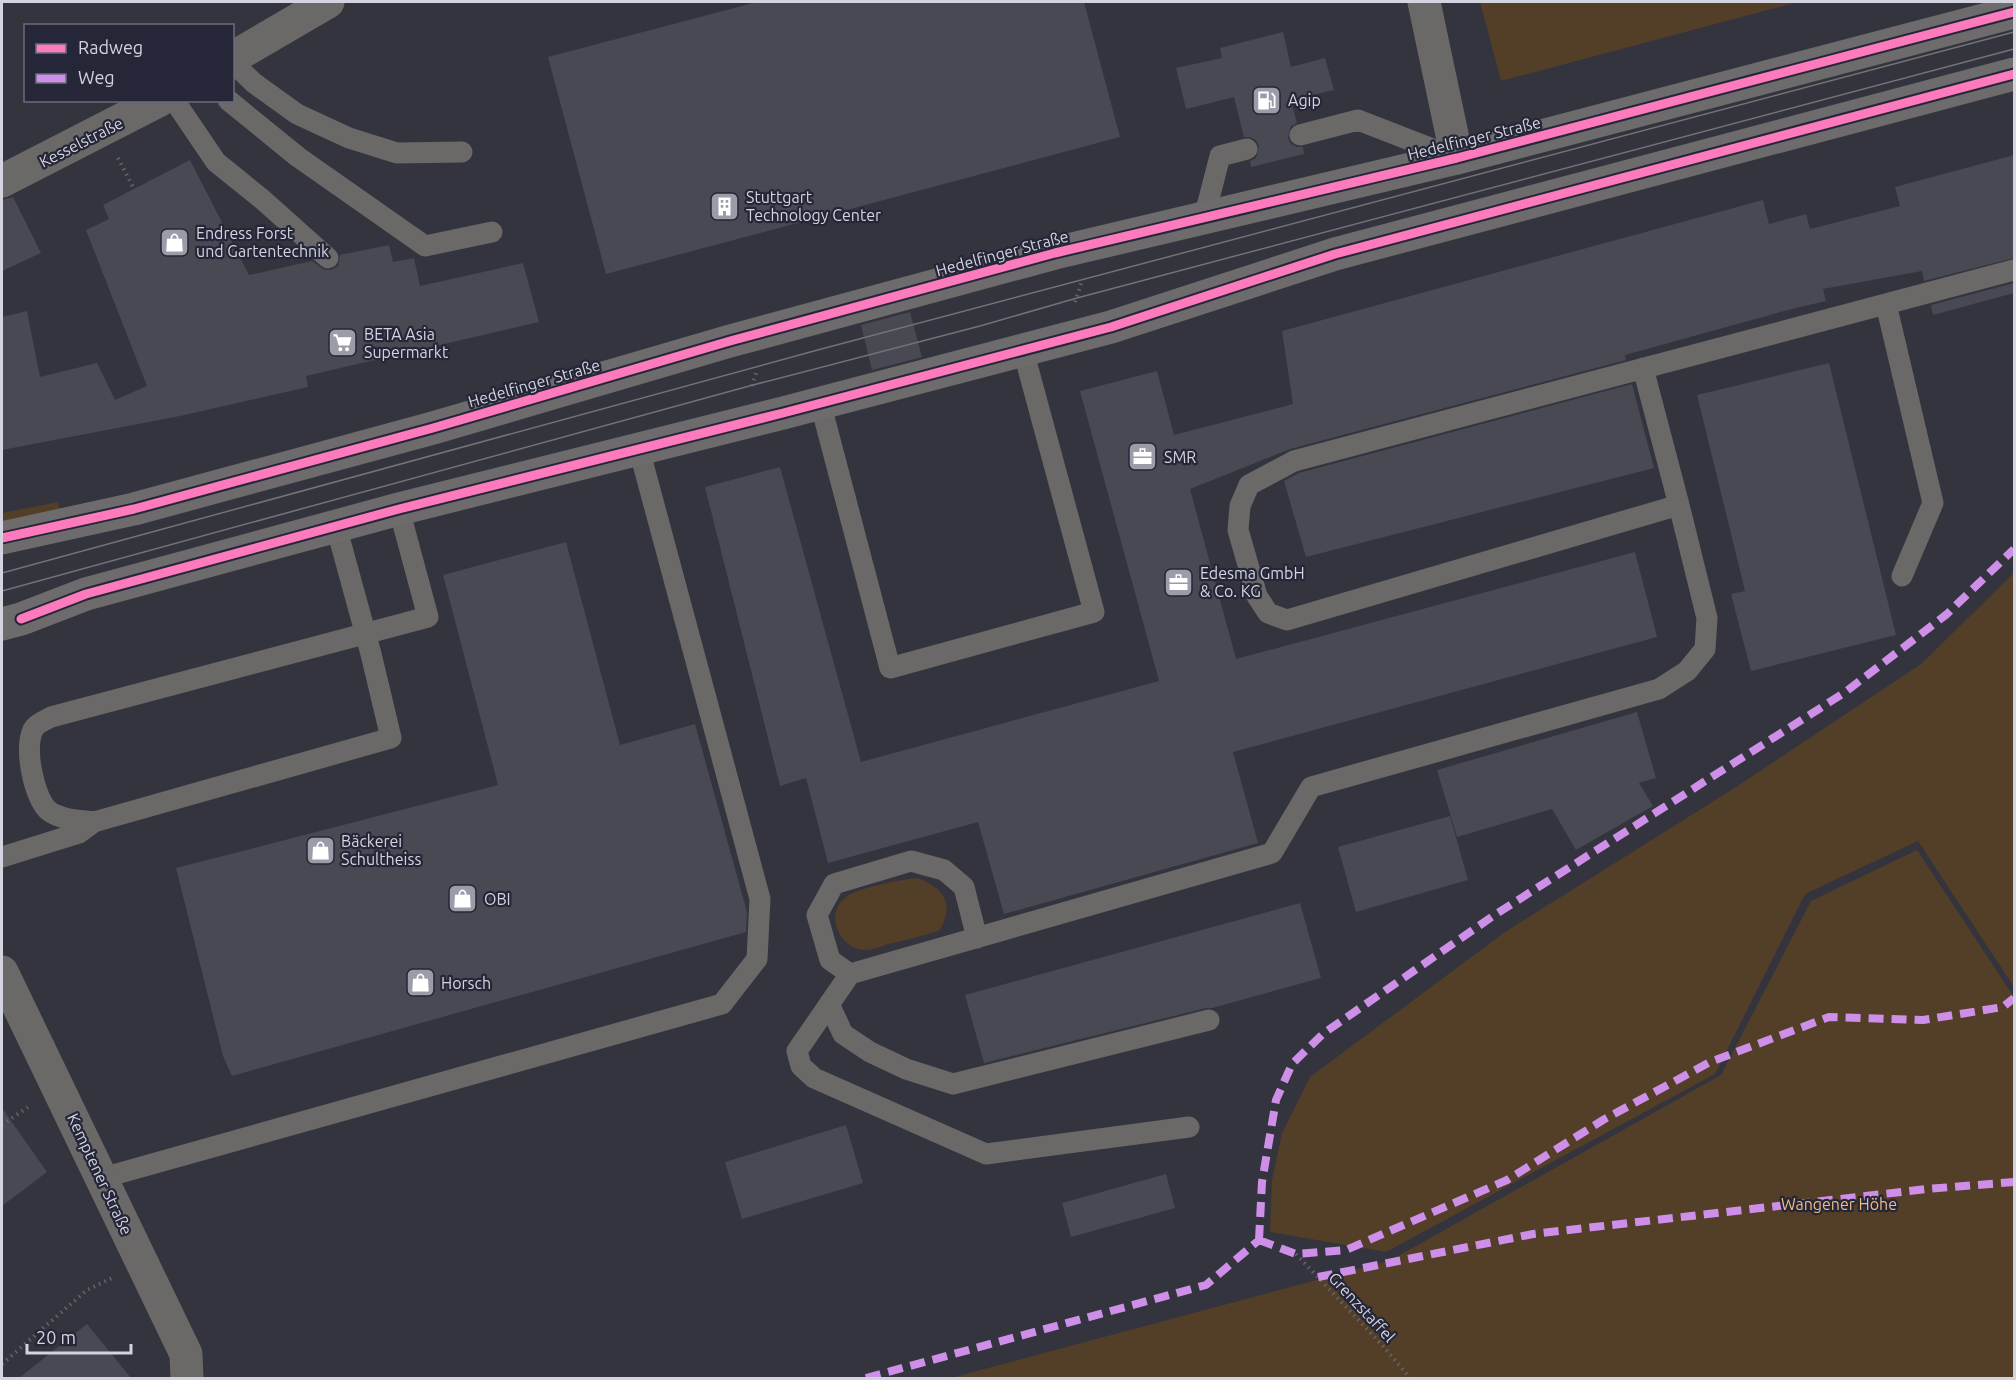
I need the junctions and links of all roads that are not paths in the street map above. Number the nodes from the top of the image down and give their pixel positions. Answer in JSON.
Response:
{"nodes":[{"id":1,"x":328,"y":2,"type":"edge"},
{"id":2,"x":1424,"y":2,"type":"edge"},
{"id":3,"x":2014,"y":12,"type":"edge"},
{"id":4,"x":234,"y":57,"type":"edge"},
{"id":5,"x":234,"y":64,"type":"edge"},
{"id":6,"x":2014,"y":74,"type":"edge"},
{"id":7,"x":156,"y":102,"type":"edge"},
{"id":8,"x":175,"y":102,"type":"edge"},
{"id":9,"x":230,"y":102,"type":"edge"},
{"id":10,"x":1300,"y":135,"type":"dead end"},
{"id":11,"x":1247,"y":149,"type":"dead end"},
{"id":12,"x":462,"y":152,"type":"dead end"},
{"id":13,"x":1457,"y":158,"type":"junction"},
{"id":14,"x":2,"y":181,"type":"edge"},
{"id":15,"x":1204,"y":218,"type":"junction"},
{"id":16,"x":492,"y":232,"type":"dead end"},
{"id":17,"x":328,"y":258,"type":"dead end"},
{"id":18,"x":2014,"y":270,"type":"edge"},
{"id":19,"x":1886,"y":304,"type":"junction"},
{"id":20,"x":1023,"y":350,"type":"junction"},
{"id":21,"x":1643,"y":368,"type":"junction"},
{"id":22,"x":820,"y":402,"type":"junction"},
{"id":23,"x":639,"y":449,"type":"junction"},
{"id":24,"x":1679,"y":505,"type":"junction"},
{"id":25,"x":399,"y":509,"type":"junction"},
{"id":26,"x":336,"y":526,"type":"junction"},
{"id":27,"x":2,"y":538,"type":"edge"},
{"id":28,"x":1902,"y":576,"type":"dead end"},
{"id":29,"x":2,"y":624,"type":"edge"},
{"id":30,"x":94,"y":822,"type":"junction"},
{"id":31,"x":2,"y":857,"type":"edge"},
{"id":32,"x":977,"y":938,"type":"junction"},
{"id":33,"x":2,"y":972,"type":"edge"},
{"id":34,"x":850,"y":974,"type":"junction"},
{"id":35,"x":829,"y":1004,"type":"junction"},
{"id":36,"x":1209,"y":1020,"type":"dead end"},
{"id":37,"x":1189,"y":1127,"type":"dead end"},
{"id":38,"x":102,"y":1178,"type":"junction"},
{"id":39,"x":187,"y":1378,"type":"edge"}],
"edges":[{"from":1,"to":4,"type":"street"},
{"from":2,"to":13,"type":"street"},
{"from":3,"to":13,"type":"street","name":"Hedelfinger Straße"},
{"from":5,"to":12,"type":"lane"},
{"from":6,"to":20,"type":"street"},
{"from":7,"to":14,"type":"street","name":"Kesselstraße"},
{"from":8,"to":17,"type":"lane"},
{"from":9,"to":16,"type":"lane"},
{"from":10,"to":13,"type":"lane"},
{"from":11,"to":15,"type":"lane"},
{"from":13,"to":15,"type":"street","name":"Hedelfinger Straße"},
{"from":15,"to":27,"type":"street","name":"Hedelfinger Straße"},
{"from":18,"to":19,"type":"lane"},
{"from":19,"to":21,"type":"lane"},
{"from":19,"to":28,"type":"lane"},
{"from":20,"to":22,"type":"street"},
{"from":20,"to":22,"type":"lane"},
{"from":21,"to":24,"type":"lane"},
{"from":21,"to":24,"type":"lane"},
{"from":22,"to":23,"type":"street"},
{"from":23,"to":25,"type":"street"},
{"from":23,"to":38,"type":"lane"},
{"from":24,"to":32,"type":"lane"},
{"from":25,"to":26,"type":"street"},
{"from":25,"to":30,"type":"lane"},
{"from":26,"to":29,"type":"street"},
{"from":26,"to":30,"type":"lane"},
{"from":30,"to":31,"type":"lane"},
{"from":32,"to":34,"type":"lane"},
{"from":32,"to":34,"type":"lane"},
{"from":33,"to":38,"type":"street","name":"Kemptener Straße"},
{"from":34,"to":35,"type":"lane"},
{"from":35,"to":36,"type":"lane"},
{"from":35,"to":37,"type":"lane"},
{"from":38,"to":39,"type":"street","name":"Kemptener Straße"}]}
